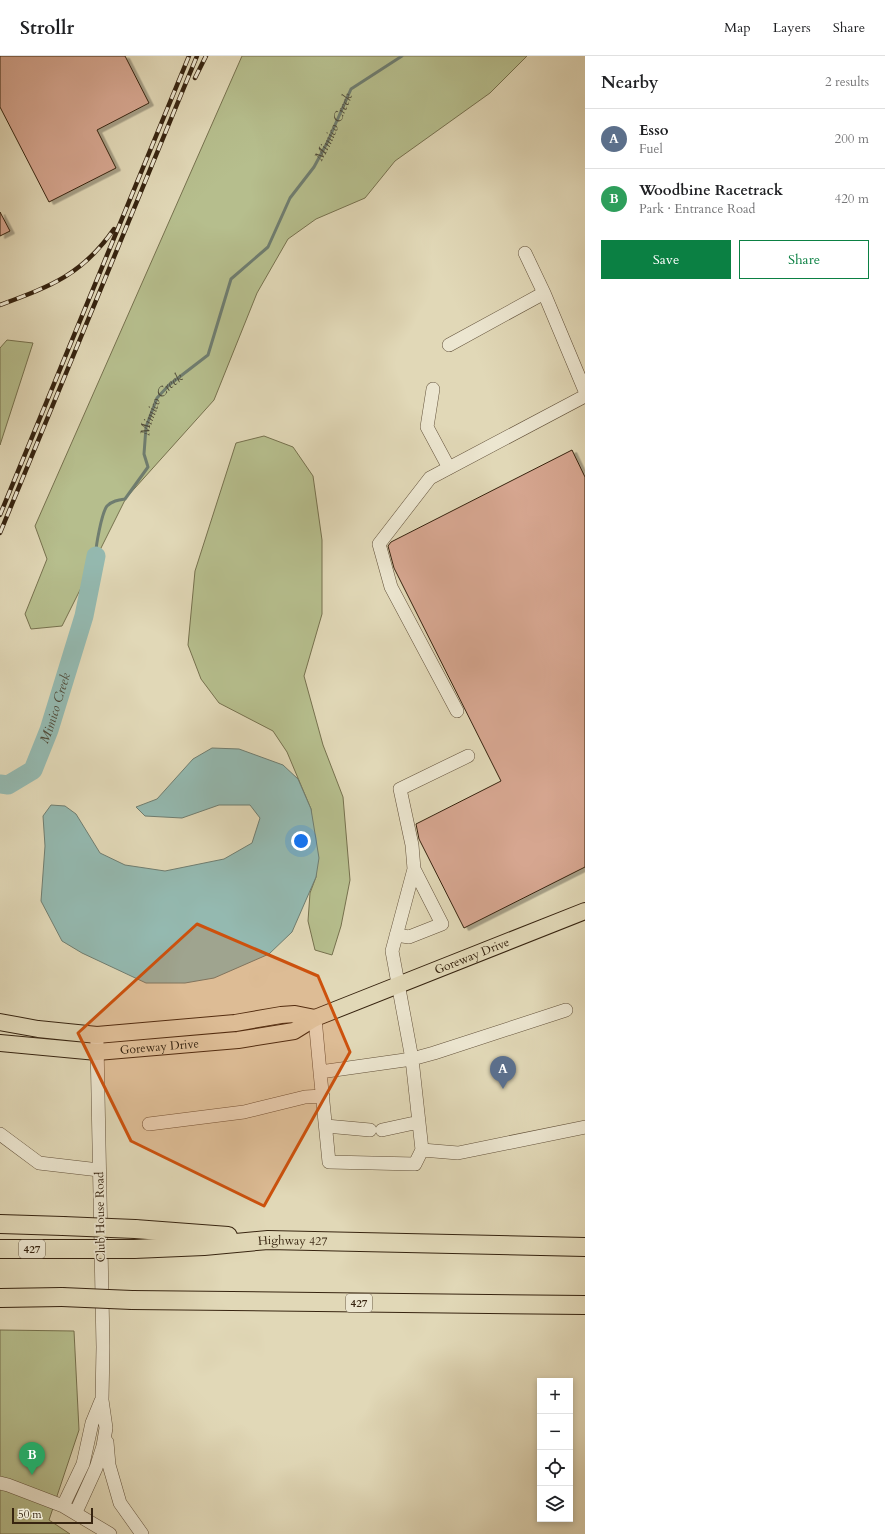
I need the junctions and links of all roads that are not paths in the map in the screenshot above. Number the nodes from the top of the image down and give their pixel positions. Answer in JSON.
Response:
{"nodes":[{"id":1,"x":525,"y":253,"type":"dead end"},
{"id":2,"x":544,"y":293,"type":"junction"},
{"id":3,"x":449,"y":345,"type":"dead end"},
{"id":4,"x":433,"y":389,"type":"dead end"},
{"id":5,"x":585,"y":391,"type":"edge"},
{"id":6,"x":585,"y":396,"type":"edge"},
{"id":7,"x":449,"y":468,"type":"junction"},
{"id":8,"x":457,"y":711,"type":"dead end"},
{"id":9,"x":468,"y":756,"type":"dead end"},
{"id":10,"x":414,"y":869,"type":"junction"},
{"id":11,"x":585,"y":911,"type":"edge"},
{"id":12,"x":396,"y":935,"type":"junction"},
{"id":13,"x":399,"y":984,"type":"junction"},
{"id":14,"x":566,"y":1010,"type":"dead end"},
{"id":15,"x":314,"y":1018,"type":"junction"},
{"id":16,"x":0,"y":1022,"type":"edge"},
{"id":17,"x":97,"y":1035,"type":"junction"},
{"id":18,"x":0,"y":1043,"type":"edge"},
{"id":19,"x":96,"y":1052,"type":"junction"},
{"id":20,"x":412,"y":1059,"type":"junction"},
{"id":21,"x":320,"y":1072,"type":"junction"},
{"id":22,"x":323,"y":1096,"type":"junction"},
{"id":23,"x":419,"y":1122,"type":"junction"},
{"id":24,"x":149,"y":1124,"type":"dead end"},
{"id":25,"x":326,"y":1126,"type":"junction"},
{"id":26,"x":585,"y":1126,"type":"edge"},
{"id":27,"x":0,"y":1134,"type":"edge"},
{"id":28,"x":422,"y":1150,"type":"junction"},
{"id":29,"x":99,"y":1170,"type":"junction"},
{"id":30,"x":0,"y":1224,"type":"edge"},
{"id":31,"x":268,"y":1240,"type":"junction"},
{"id":32,"x":585,"y":1247,"type":"edge"},
{"id":33,"x":0,"y":1249,"type":"edge"},
{"id":34,"x":0,"y":1298,"type":"edge"},
{"id":35,"x":585,"y":1305,"type":"edge"},
{"id":36,"x":102,"y":1400,"type":"junction"},
{"id":37,"x":106,"y":1428,"type":"junction"},
{"id":38,"x":0,"y":1483,"type":"edge"},
{"id":39,"x":63,"y":1506,"type":"junction"},
{"id":40,"x":76,"y":1512,"type":"junction"},
{"id":41,"x":110,"y":1534,"type":"edge"},
{"id":42,"x":142,"y":1534,"type":"edge"}],
"edges":[{"from":1,"to":2,"type":"street"},
{"from":2,"to":3,"type":"street"},
{"from":2,"to":5,"type":"street"},
{"from":4,"to":7,"type":"street"},
{"from":6,"to":7,"type":"street"},
{"from":7,"to":8,"type":"street"},
{"from":9,"to":10,"type":"street"},
{"from":10,"to":12,"type":"street"},
{"from":10,"to":12,"type":"street"},
{"from":11,"to":13,"type":"main road","name":"Goreway Drive"},
{"from":12,"to":13,"type":"street"},
{"from":13,"to":15,"type":"main road","name":"Goreway Drive"},
{"from":13,"to":20,"type":"street"},
{"from":14,"to":20,"type":"street"},
{"from":15,"to":17,"type":"main road","name":"Goreway Drive"},
{"from":15,"to":19,"type":"main road","name":"Goreway Drive"},
{"from":15,"to":21,"type":"street"},
{"from":16,"to":17,"type":"main road","name":"Goreway Drive"},
{"from":17,"to":19,"type":"street","name":"Club House Road"},
{"from":18,"to":19,"type":"main road","name":"Goreway Drive"},
{"from":19,"to":29,"type":"street","name":"Club House Road"},
{"from":20,"to":21,"type":"street"},
{"from":20,"to":23,"type":"street"},
{"from":21,"to":22,"type":"street"},
{"from":22,"to":24,"type":"street"},
{"from":22,"to":25,"type":"street"},
{"from":23,"to":25,"type":"street"},
{"from":23,"to":28,"type":"street"},
{"from":25,"to":28,"type":"street"},
{"from":26,"to":28,"type":"street"},
{"from":27,"to":29,"type":"street"},
{"from":29,"to":36,"type":"street","name":"Club House Road"},
{"from":30,"to":31,"type":"highway","bridge":true},
{"from":31,"to":32,"type":"highway","name":"Highway 427","number":"427"},
{"from":31,"to":33,"type":"highway","name":"Highway 427","number":"427","bridge":true},
{"from":34,"to":35,"type":"highway","number":"427","bridge":true},
{"from":36,"to":37,"type":"street","name":"Club House Road"},
{"from":36,"to":39,"type":"street","name":"Club House Road"},
{"from":37,"to":40,"type":"street","name":"Club House Road"},
{"from":37,"to":42,"type":"street"},
{"from":38,"to":39,"type":"street"},
{"from":39,"to":40,"type":"street"},
{"from":40,"to":41,"type":"street"}]}
